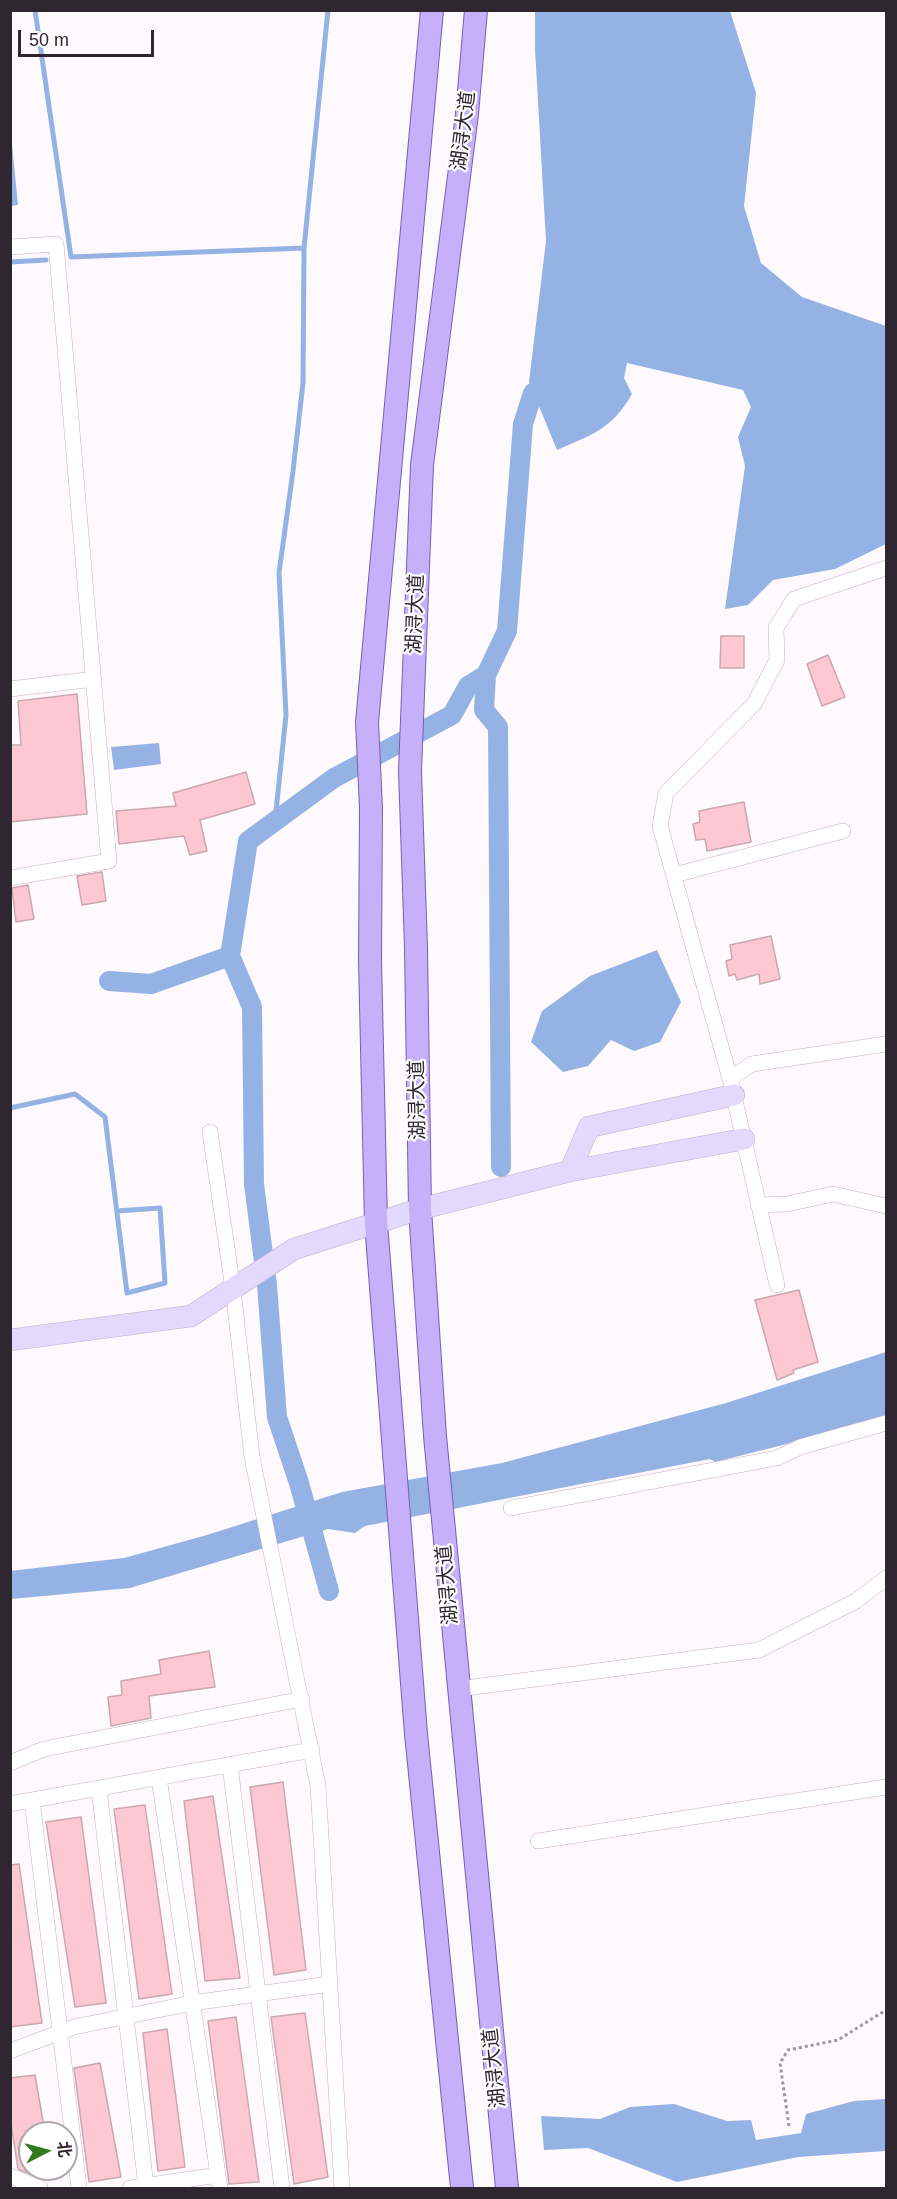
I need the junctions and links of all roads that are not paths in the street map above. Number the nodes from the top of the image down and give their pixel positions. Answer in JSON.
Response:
{"nodes":[{"id":1,"x":432,"y":10,"type":"edge"},
{"id":2,"x":476,"y":10,"type":"edge"},
{"id":3,"x":10,"y":247,"type":"edge"},
{"id":4,"x":886,"y":568,"type":"edge"},
{"id":5,"x":94,"y":679,"type":"junction"},
{"id":6,"x":10,"y":688,"type":"edge"},
{"id":7,"x":843,"y":831,"type":"dead end"},
{"id":8,"x":674,"y":875,"type":"junction"},
{"id":9,"x":10,"y":878,"type":"edge"},
{"id":10,"x":886,"y":1044,"type":"edge"},
{"id":11,"x":732,"y":1087,"type":"junction"},
{"id":12,"x":210,"y":1132,"type":"dead end"},
{"id":13,"x":744,"y":1139,"type":"junction"},
{"id":14,"x":570,"y":1171,"type":"junction"},
{"id":15,"x":758,"y":1205,"type":"junction"},
{"id":16,"x":886,"y":1206,"type":"edge"},
{"id":17,"x":420,"y":1209,"type":"junction"},
{"id":18,"x":376,"y":1223,"type":"junction"},
{"id":19,"x":777,"y":1285,"type":"dead end"},
{"id":20,"x":233,"y":1289,"type":"junction"},
{"id":21,"x":10,"y":1340,"type":"edge"},
{"id":22,"x":886,"y":1423,"type":"edge"},
{"id":23,"x":511,"y":1508,"type":"dead end"},
{"id":24,"x":886,"y":1584,"type":"edge"},
{"id":25,"x":458,"y":1689,"type":"junction"},
{"id":26,"x":302,"y":1699,"type":"junction"},
{"id":27,"x":312,"y":1750,"type":"junction"},
{"id":28,"x":10,"y":1763,"type":"edge"},
{"id":29,"x":230,"y":1765,"type":"junction"},
{"id":30,"x":159,"y":1778,"type":"junction"},
{"id":31,"x":886,"y":1787,"type":"edge"},
{"id":32,"x":99,"y":1789,"type":"junction"},
{"id":33,"x":32,"y":1800,"type":"junction"},
{"id":34,"x":10,"y":1804,"type":"edge"},
{"id":35,"x":538,"y":1841,"type":"dead end"},
{"id":36,"x":330,"y":1984,"type":"junction"},
{"id":37,"x":258,"y":1994,"type":"junction"},
{"id":38,"x":192,"y":2003,"type":"junction"},
{"id":39,"x":126,"y":2016,"type":"junction"},
{"id":40,"x":60,"y":2032,"type":"junction"},
{"id":41,"x":10,"y":2050,"type":"edge"},
{"id":42,"x":10,"y":2176,"type":"edge"},
{"id":43,"x":219,"y":2182,"type":"edge"},
{"id":44,"x":146,"y":2186,"type":"junction"},
{"id":45,"x":40,"y":2188,"type":"edge"},
{"id":46,"x":79,"y":2188,"type":"edge"},
{"id":47,"x":130,"y":2188,"type":"edge"},
{"id":48,"x":282,"y":2188,"type":"edge"},
{"id":49,"x":342,"y":2188,"type":"edge"},
{"id":50,"x":462,"y":2188,"type":"edge"},
{"id":51,"x":507,"y":2188,"type":"edge"}],
"edges":[{"from":1,"to":18,"type":"main road","name":"湖浔大道"},
{"from":2,"to":17,"type":"main road","name":"湖浔大道"},
{"from":3,"to":5,"type":"street"},
{"from":4,"to":8,"type":"street"},
{"from":5,"to":6,"type":"street"},
{"from":5,"to":9,"type":"street"},
{"from":7,"to":8,"type":"street"},
{"from":8,"to":11,"type":"street"},
{"from":10,"to":11,"type":"street"},
{"from":11,"to":13,"type":"street"},
{"from":11,"to":14,"type":"street"},
{"from":12,"to":20,"type":"street"},
{"from":13,"to":14,"type":"street"},
{"from":13,"to":15,"type":"street"},
{"from":14,"to":17,"type":"street"},
{"from":15,"to":16,"type":"street"},
{"from":15,"to":19,"type":"street"},
{"from":17,"to":18,"type":"street"},
{"from":17,"to":25,"type":"main road","name":"湖浔大道"},
{"from":18,"to":20,"type":"street"},
{"from":18,"to":50,"type":"main road","name":"湖浔大道"},
{"from":20,"to":21,"type":"street"},
{"from":20,"to":26,"type":"street"},
{"from":22,"to":23,"type":"street"},
{"from":24,"to":25,"type":"street"},
{"from":25,"to":51,"type":"main road","name":"湖浔大道"},
{"from":26,"to":27,"type":"street"},
{"from":26,"to":28,"type":"street"},
{"from":27,"to":29,"type":"street"},
{"from":27,"to":36,"type":"street"},
{"from":29,"to":30,"type":"street"},
{"from":29,"to":37,"type":"street"},
{"from":30,"to":32,"type":"street"},
{"from":30,"to":38,"type":"street"},
{"from":31,"to":35,"type":"street"},
{"from":32,"to":33,"type":"street"},
{"from":32,"to":39,"type":"street"},
{"from":33,"to":34,"type":"street"},
{"from":33,"to":40,"type":"street"},
{"from":36,"to":37,"type":"street"},
{"from":36,"to":49,"type":"street"},
{"from":37,"to":38,"type":"street"},
{"from":37,"to":48,"type":"street"},
{"from":38,"to":39,"type":"street"},
{"from":38,"to":43,"type":"street"},
{"from":39,"to":40,"type":"street"},
{"from":39,"to":44,"type":"street"},
{"from":40,"to":41,"type":"street"},
{"from":40,"to":46,"type":"street"},
{"from":42,"to":45,"type":"street"},
{"from":43,"to":44,"type":"street"},
{"from":44,"to":47,"type":"street"}]}
